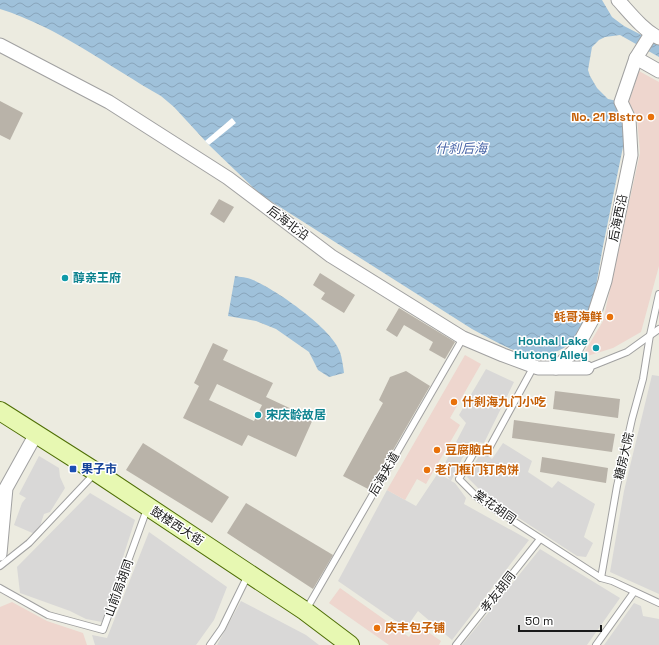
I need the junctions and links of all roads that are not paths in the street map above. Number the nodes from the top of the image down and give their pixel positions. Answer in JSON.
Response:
{"nodes":[{"id":1,"x":618,"y":0,"type":"edge"},
{"id":2,"x":655,"y":36,"type":"edge"},
{"id":3,"x":0,"y":45,"type":"edge"},
{"id":4,"x":636,"y":58,"type":"junction"},
{"id":5,"x":659,"y":71,"type":"edge"},
{"id":6,"x":659,"y":294,"type":"edge"},
{"id":7,"x":659,"y":329,"type":"edge"},
{"id":8,"x":650,"y":335,"type":"junction"},
{"id":9,"x":462,"y":338,"type":"junction"},
{"id":10,"x":534,"y":366,"type":"junction"},
{"id":11,"x":556,"y":368,"type":"junction"},
{"id":12,"x":587,"y":368,"type":"joint"},
{"id":13,"x":0,"y":411,"type":"edge"},
{"id":14,"x":36,"y":434,"type":"junction"},
{"id":15,"x":96,"y":472,"type":"junction"},
{"id":16,"x":148,"y":507,"type":"junction"},
{"id":17,"x":540,"y":538,"type":"junction"},
{"id":18,"x":0,"y":554,"type":"edge"},
{"id":19,"x":0,"y":566,"type":"edge"},
{"id":20,"x":249,"y":574,"type":"junction"},
{"id":21,"x":601,"y":578,"type":"junction"},
{"id":22,"x":0,"y":588,"type":"edge"},
{"id":23,"x":634,"y":592,"type":"junction"},
{"id":24,"x":659,"y":604,"type":"edge"},
{"id":25,"x":306,"y":611,"type":"junction"},
{"id":26,"x":210,"y":645,"type":"edge"},
{"id":27,"x":350,"y":645,"type":"edge"},
{"id":28,"x":456,"y":645,"type":"edge"},
{"id":29,"x":596,"y":645,"type":"edge"}],
"edges":[{"from":1,"to":2,"type":"street"},
{"from":2,"to":4,"type":"street","name":"后海西沿"},
{"from":3,"to":9,"type":"street","name":"后海北沿"},
{"from":4,"to":5,"type":"street"},
{"from":4,"to":11,"type":"street","name":"后海西沿"},
{"from":6,"to":8,"type":"lane","name":"糖房大院"},
{"from":7,"to":8,"type":"lane"},
{"from":8,"to":12,"type":"lane"},
{"from":8,"to":21,"type":"lane","name":"糖房大院"},
{"from":9,"to":10,"type":"street","name":"后海北沿"},
{"from":9,"to":25,"type":"lane","name":"后海夹道"},
{"from":10,"to":11,"type":"street","name":"后海北沿"},
{"from":10,"to":17,"type":"lane","name":"棠花胡同"},
{"from":11,"to":12,"type":"street","name":"后海北沿"},
{"from":13,"to":14,"type":"main road","name":"鼓楼西大街"},
{"from":14,"to":15,"type":"main road","name":"鼓楼西大街"},
{"from":14,"to":18,"type":"street"},
{"from":15,"to":16,"type":"main road","name":"鼓楼西大街"},
{"from":15,"to":19,"type":"lane"},
{"from":16,"to":20,"type":"main road","name":"鼓楼西大街"},
{"from":16,"to":22,"type":"lane","name":"山前局胡同"},
{"from":17,"to":21,"type":"lane","name":"棠花胡同"},
{"from":17,"to":28,"type":"lane","name":"孝友胡同"},
{"from":20,"to":25,"type":"main road","name":"鼓楼西大街"},
{"from":20,"to":26,"type":"lane"},
{"from":21,"to":23,"type":"lane","name":"棠花胡同"},
{"from":23,"to":24,"type":"lane","name":"棠花胡同"},
{"from":23,"to":29,"type":"lane"},
{"from":25,"to":27,"type":"main road","name":"鼓楼西大街"}]}
